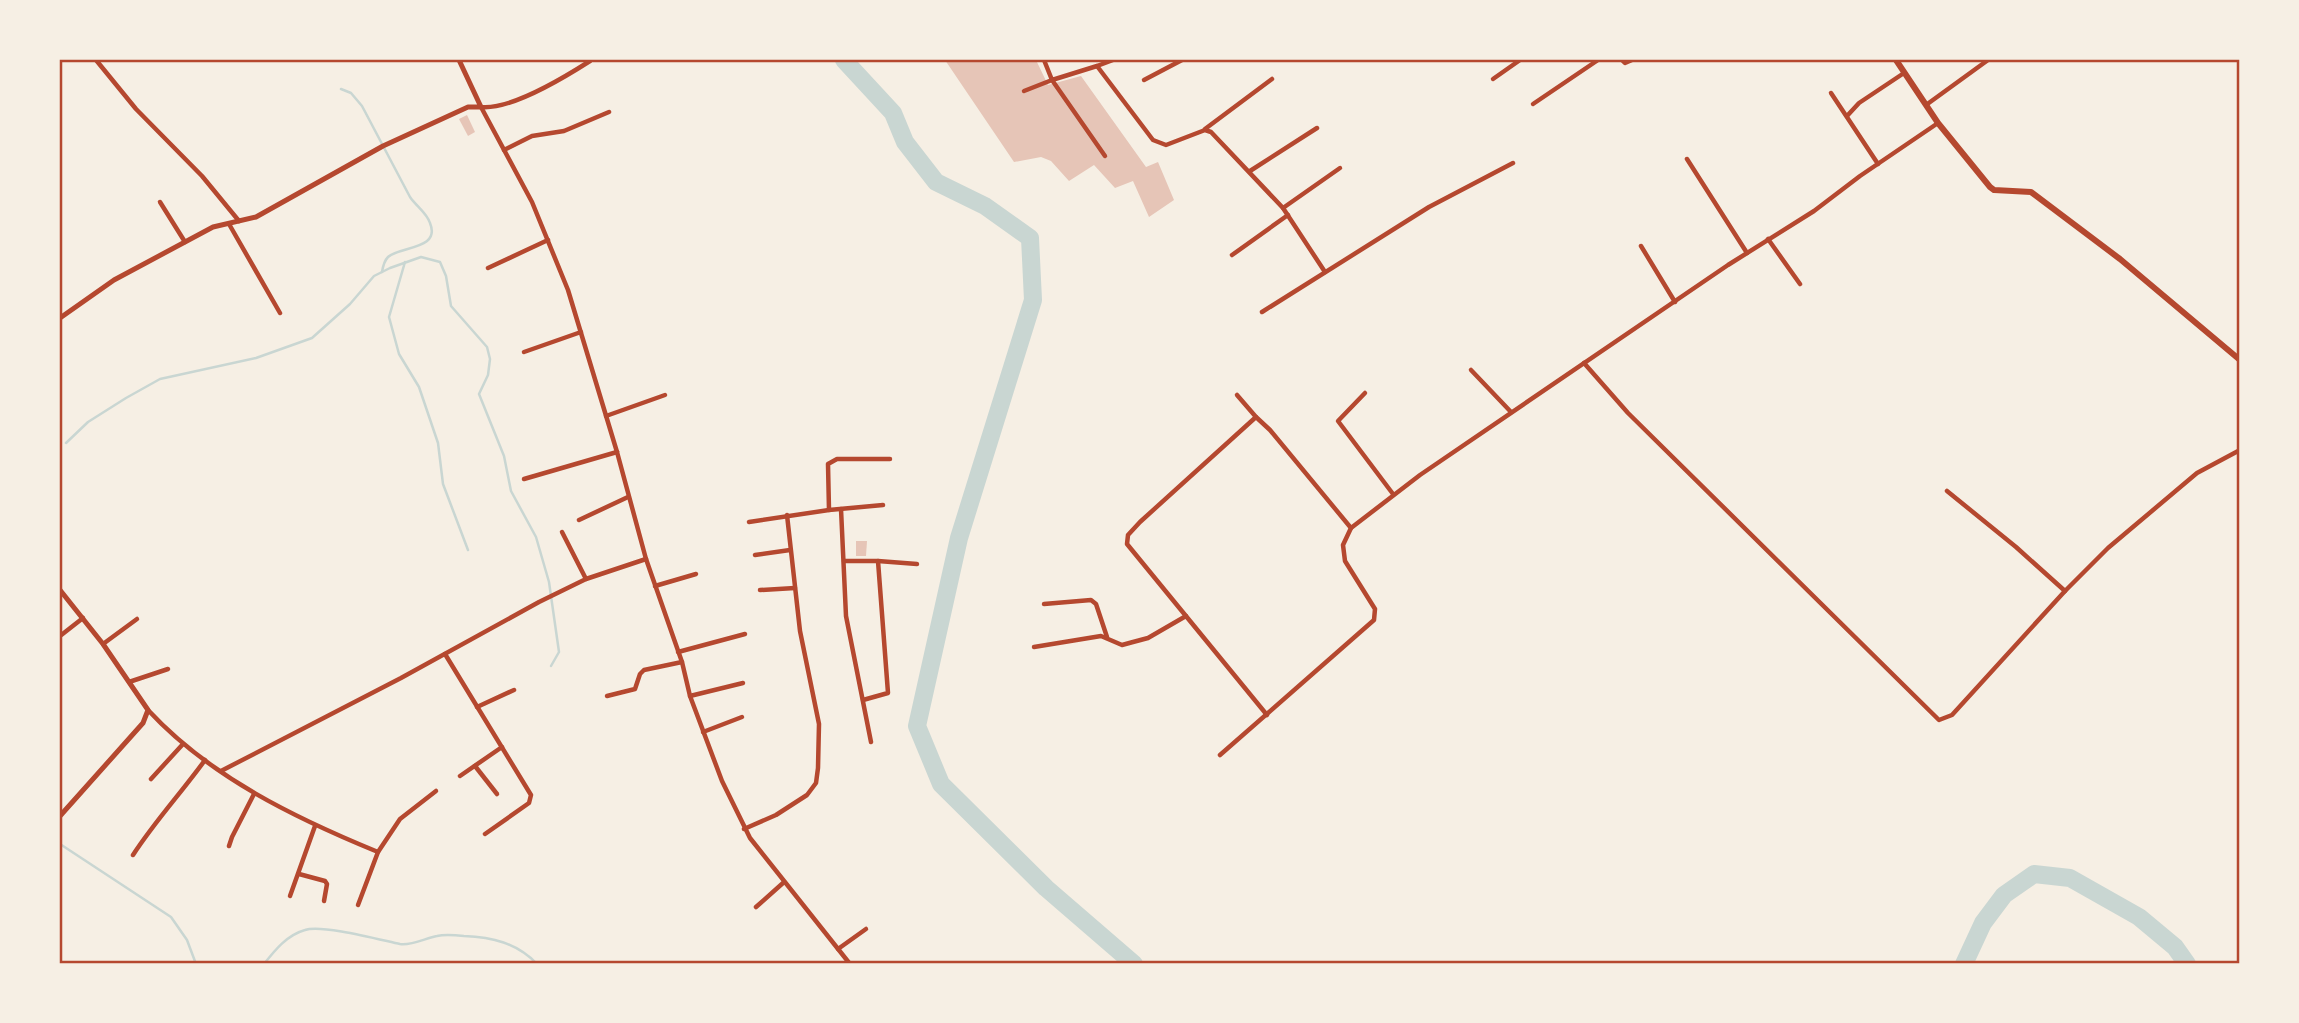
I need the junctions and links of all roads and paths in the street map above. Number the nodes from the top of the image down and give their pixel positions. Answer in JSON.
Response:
{"nodes":[{"id":1,"x":96,"y":60,"type":"edge"},
{"id":2,"x":459,"y":60,"type":"edge"},
{"id":3,"x":1044,"y":60,"type":"edge"},
{"id":4,"x":1113,"y":60,"type":"edge"},
{"id":5,"x":1182,"y":60,"type":"edge"},
{"id":6,"x":1520,"y":60,"type":"edge"},
{"id":7,"x":1598,"y":60,"type":"edge"},
{"id":8,"x":1622,"y":60,"type":"edge"},
{"id":9,"x":1632,"y":60,"type":"edge"},
{"id":10,"x":1896,"y":60,"type":"edge"},
{"id":11,"x":1988,"y":60,"type":"edge"},
{"id":12,"x":590,"y":61,"type":"edge"},
{"id":13,"x":1097,"y":66,"type":"junction"},
{"id":14,"x":1904,"y":73,"type":"junction"},
{"id":15,"x":1052,"y":79,"type":"junction"},
{"id":16,"x":1272,"y":79,"type":"dead end"},
{"id":17,"x":1493,"y":79,"type":"dead end"},
{"id":18,"x":1144,"y":80,"type":"dead end"},
{"id":19,"x":1024,"y":91,"type":"dead end"},
{"id":20,"x":1831,"y":93,"type":"dead end"},
{"id":21,"x":1533,"y":104,"type":"dead end"},
{"id":22,"x":1927,"y":105,"type":"junction"},
{"id":23,"x":481,"y":107,"type":"junction"},
{"id":24,"x":609,"y":112,"type":"dead end"},
{"id":25,"x":1847,"y":116,"type":"junction"},
{"id":26,"x":1938,"y":123,"type":"junction"},
{"id":27,"x":1317,"y":128,"type":"dead end"},
{"id":28,"x":1205,"y":130,"type":"junction"},
{"id":29,"x":504,"y":150,"type":"junction"},
{"id":30,"x":1105,"y":156,"type":"dead end"},
{"id":31,"x":1687,"y":159,"type":"dead end"},
{"id":32,"x":1513,"y":163,"type":"dead end"},
{"id":33,"x":1878,"y":164,"type":"junction"},
{"id":34,"x":1340,"y":168,"type":"dead end"},
{"id":35,"x":1250,"y":172,"type":"junction"},
{"id":36,"x":160,"y":202,"type":"dead end"},
{"id":37,"x":1283,"y":208,"type":"junction"},
{"id":38,"x":1289,"y":215,"type":"junction"},
{"id":39,"x":240,"y":222,"type":"junction"},
{"id":40,"x":229,"y":224,"type":"junction"},
{"id":41,"x":1768,"y":239,"type":"junction"},
{"id":42,"x":548,"y":240,"type":"junction"},
{"id":43,"x":185,"y":242,"type":"junction"},
{"id":44,"x":1641,"y":246,"type":"dead end"},
{"id":45,"x":1746,"y":253,"type":"junction"},
{"id":46,"x":1232,"y":255,"type":"dead end"},
{"id":47,"x":488,"y":268,"type":"dead end"},
{"id":48,"x":1325,"y":272,"type":"junction"},
{"id":49,"x":1800,"y":284,"type":"dead end"},
{"id":50,"x":1675,"y":302,"type":"junction"},
{"id":51,"x":1262,"y":312,"type":"dead end"},
{"id":52,"x":280,"y":313,"type":"dead end"},
{"id":53,"x":60,"y":318,"type":"edge"},
{"id":54,"x":581,"y":332,"type":"junction"},
{"id":55,"x":524,"y":352,"type":"dead end"},
{"id":56,"x":2239,"y":360,"type":"edge"},
{"id":57,"x":1584,"y":363,"type":"junction"},
{"id":58,"x":1471,"y":370,"type":"dead end"},
{"id":59,"x":1365,"y":393,"type":"dead end"},
{"id":60,"x":665,"y":395,"type":"dead end"},
{"id":61,"x":1237,"y":395,"type":"dead end"},
{"id":62,"x":1511,"y":412,"type":"junction"},
{"id":63,"x":606,"y":416,"type":"junction"},
{"id":64,"x":1256,"y":417,"type":"junction"},
{"id":65,"x":2239,"y":450,"type":"edge"},
{"id":66,"x":617,"y":452,"type":"junction"},
{"id":67,"x":890,"y":459,"type":"dead end"},
{"id":68,"x":524,"y":479,"type":"dead end"},
{"id":69,"x":1947,"y":491,"type":"dead end"},
{"id":70,"x":1393,"y":494,"type":"junction"},
{"id":71,"x":628,"y":497,"type":"junction"},
{"id":72,"x":883,"y":505,"type":"dead end"},
{"id":73,"x":841,"y":509,"type":"junction"},
{"id":74,"x":829,"y":510,"type":"junction"},
{"id":75,"x":787,"y":515,"type":"junction"},
{"id":76,"x":579,"y":520,"type":"dead end"},
{"id":77,"x":749,"y":522,"type":"dead end"},
{"id":78,"x":1351,"y":528,"type":"junction"},
{"id":79,"x":562,"y":532,"type":"dead end"},
{"id":80,"x":790,"y":550,"type":"junction"},
{"id":81,"x":755,"y":555,"type":"dead end"},
{"id":82,"x":646,"y":559,"type":"junction"},
{"id":83,"x":844,"y":561,"type":"junction"},
{"id":84,"x":878,"y":561,"type":"junction"},
{"id":85,"x":917,"y":564,"type":"dead end"},
{"id":86,"x":696,"y":574,"type":"dead end"},
{"id":87,"x":586,"y":579,"type":"junction"},
{"id":88,"x":655,"y":586,"type":"junction"},
{"id":89,"x":794,"y":588,"type":"junction"},
{"id":90,"x":60,"y":590,"type":"edge"},
{"id":91,"x":760,"y":590,"type":"dead end"},
{"id":92,"x":2065,"y":591,"type":"junction"},
{"id":93,"x":1044,"y":604,"type":"dead end"},
{"id":94,"x":1185,"y":616,"type":"junction"},
{"id":95,"x":83,"y":618,"type":"junction"},
{"id":96,"x":137,"y":620,"type":"dead end"},
{"id":97,"x":745,"y":634,"type":"dead end"},
{"id":98,"x":60,"y":636,"type":"edge"},
{"id":99,"x":1107,"y":637,"type":"junction"},
{"id":100,"x":103,"y":644,"type":"junction"},
{"id":101,"x":1034,"y":647,"type":"dead end"},
{"id":102,"x":678,"y":652,"type":"junction"},
{"id":103,"x":445,"y":654,"type":"junction"},
{"id":104,"x":682,"y":662,"type":"junction"},
{"id":105,"x":168,"y":669,"type":"dead end"},
{"id":106,"x":129,"y":682,"type":"junction"},
{"id":107,"x":743,"y":683,"type":"dead end"},
{"id":108,"x":514,"y":690,"type":"dead end"},
{"id":109,"x":607,"y":696,"type":"dead end"},
{"id":110,"x":690,"y":696,"type":"junction"},
{"id":111,"x":863,"y":700,"type":"junction"},
{"id":112,"x":477,"y":707,"type":"junction"},
{"id":113,"x":148,"y":710,"type":"junction"},
{"id":114,"x":1267,"y":715,"type":"junction"},
{"id":115,"x":742,"y":717,"type":"dead end"},
{"id":116,"x":703,"y":732,"type":"junction"},
{"id":117,"x":871,"y":743,"type":"dead end"},
{"id":118,"x":183,"y":744,"type":"junction"},
{"id":119,"x":502,"y":747,"type":"junction"},
{"id":120,"x":1220,"y":755,"type":"dead end"},
{"id":121,"x":205,"y":760,"type":"junction"},
{"id":122,"x":475,"y":766,"type":"junction"},
{"id":123,"x":221,"y":771,"type":"junction"},
{"id":124,"x":460,"y":776,"type":"dead end"},
{"id":125,"x":151,"y":779,"type":"dead end"},
{"id":126,"x":436,"y":791,"type":"dead end"},
{"id":127,"x":254,"y":793,"type":"junction"},
{"id":128,"x":497,"y":794,"type":"dead end"},
{"id":129,"x":62,"y":808,"type":"edge"},
{"id":130,"x":60,"y":816,"type":"edge"},
{"id":131,"x":315,"y":826,"type":"junction"},
{"id":132,"x":744,"y":829,"type":"junction"},
{"id":133,"x":485,"y":834,"type":"dead end"},
{"id":134,"x":229,"y":846,"type":"dead end"},
{"id":135,"x":378,"y":852,"type":"junction"},
{"id":136,"x":133,"y":855,"type":"dead end"},
{"id":137,"x":299,"y":874,"type":"junction"},
{"id":138,"x":783,"y":883,"type":"junction"},
{"id":139,"x":290,"y":896,"type":"dead end"},
{"id":140,"x":324,"y":901,"type":"dead end"},
{"id":141,"x":358,"y":905,"type":"dead end"},
{"id":142,"x":755,"y":907,"type":"dead end"},
{"id":143,"x":866,"y":929,"type":"dead end"},
{"id":144,"x":838,"y":949,"type":"junction"},
{"id":145,"x":850,"y":964,"type":"edge"}],
"edges":[{"from":1,"to":39,"type":"street"},
{"from":2,"to":23,"type":"street"},
{"from":3,"to":15,"type":"street"},
{"from":4,"to":13,"type":"street"},
{"from":5,"to":18,"type":"street"},
{"from":6,"to":17,"type":"street"},
{"from":7,"to":21,"type":"street"},
{"from":8,"to":9,"type":"street"},
{"from":10,"to":14,"type":"main road"},
{"from":11,"to":22,"type":"street"},
{"from":12,"to":23,"type":"street"},
{"from":13,"to":15,"type":"street"},
{"from":13,"to":28,"type":"street"},
{"from":14,"to":22,"type":"main road"},
{"from":14,"to":25,"type":"street"},
{"from":15,"to":19,"type":"street"},
{"from":15,"to":30,"type":"street"},
{"from":16,"to":28,"type":"street"},
{"from":20,"to":25,"type":"street"},
{"from":22,"to":26,"type":"main road"},
{"from":23,"to":29,"type":"street"},
{"from":23,"to":39,"type":"street"},
{"from":24,"to":29,"type":"street"},
{"from":25,"to":33,"type":"street"},
{"from":26,"to":33,"type":"street"},
{"from":26,"to":56,"type":"main road"},
{"from":27,"to":35,"type":"street"},
{"from":28,"to":35,"type":"street"},
{"from":29,"to":42,"type":"street"},
{"from":31,"to":45,"type":"street"},
{"from":32,"to":48,"type":"street"},
{"from":33,"to":41,"type":"street"},
{"from":34,"to":37,"type":"street"},
{"from":35,"to":37,"type":"street"},
{"from":36,"to":43,"type":"street"},
{"from":37,"to":38,"type":"street"},
{"from":38,"to":46,"type":"street"},
{"from":38,"to":48,"type":"street"},
{"from":39,"to":40,"type":"street"},
{"from":40,"to":43,"type":"street"},
{"from":40,"to":52,"type":"street"},
{"from":41,"to":45,"type":"street"},
{"from":41,"to":49,"type":"street"},
{"from":42,"to":47,"type":"street"},
{"from":42,"to":54,"type":"street"},
{"from":43,"to":53,"type":"street"},
{"from":44,"to":50,"type":"street"},
{"from":45,"to":50,"type":"street"},
{"from":48,"to":51,"type":"street"},
{"from":50,"to":57,"type":"street"},
{"from":54,"to":55,"type":"street"},
{"from":54,"to":63,"type":"street"},
{"from":57,"to":62,"type":"street"},
{"from":57,"to":92,"type":"street"},
{"from":58,"to":62,"type":"street"},
{"from":59,"to":70,"type":"street"},
{"from":60,"to":63,"type":"street"},
{"from":61,"to":64,"type":"street"},
{"from":62,"to":70,"type":"street"},
{"from":63,"to":66,"type":"street"},
{"from":64,"to":78,"type":"street"},
{"from":64,"to":94,"type":"street"},
{"from":65,"to":92,"type":"street"},
{"from":66,"to":68,"type":"street"},
{"from":66,"to":71,"type":"street"},
{"from":67,"to":74,"type":"street"},
{"from":69,"to":92,"type":"street"},
{"from":70,"to":78,"type":"street"},
{"from":71,"to":76,"type":"street"},
{"from":71,"to":82,"type":"street"},
{"from":72,"to":73,"type":"street"},
{"from":73,"to":74,"type":"street"},
{"from":73,"to":83,"type":"street"},
{"from":74,"to":75,"type":"street"},
{"from":75,"to":77,"type":"street"},
{"from":75,"to":80,"type":"street"},
{"from":78,"to":114,"type":"street"},
{"from":79,"to":87,"type":"street"},
{"from":80,"to":81,"type":"street"},
{"from":80,"to":89,"type":"street"},
{"from":82,"to":87,"type":"street"},
{"from":82,"to":88,"type":"street"},
{"from":83,"to":84,"type":"street"},
{"from":83,"to":111,"type":"street"},
{"from":84,"to":85,"type":"street"},
{"from":84,"to":111,"type":"street"},
{"from":86,"to":88,"type":"street"},
{"from":87,"to":103,"type":"street"},
{"from":88,"to":102,"type":"street"},
{"from":89,"to":91,"type":"street"},
{"from":89,"to":132,"type":"street"},
{"from":90,"to":95,"type":"street"},
{"from":93,"to":99,"type":"street"},
{"from":94,"to":99,"type":"street"},
{"from":94,"to":114,"type":"street"},
{"from":95,"to":98,"type":"street"},
{"from":95,"to":100,"type":"street"},
{"from":96,"to":100,"type":"street"},
{"from":97,"to":102,"type":"street"},
{"from":99,"to":101,"type":"street"},
{"from":100,"to":106,"type":"street"},
{"from":102,"to":104,"type":"street"},
{"from":103,"to":112,"type":"street"},
{"from":103,"to":123,"type":"street"},
{"from":104,"to":109,"type":"street"},
{"from":104,"to":110,"type":"street"},
{"from":105,"to":106,"type":"street"},
{"from":106,"to":113,"type":"street"},
{"from":107,"to":110,"type":"street"},
{"from":108,"to":112,"type":"street"},
{"from":110,"to":116,"type":"street"},
{"from":111,"to":117,"type":"street"},
{"from":112,"to":119,"type":"street"},
{"from":113,"to":118,"type":"street"},
{"from":113,"to":129,"type":"street"},
{"from":114,"to":120,"type":"street"},
{"from":115,"to":116,"type":"street"},
{"from":116,"to":132,"type":"street"},
{"from":118,"to":121,"type":"street"},
{"from":118,"to":125,"type":"street"},
{"from":119,"to":122,"type":"street"},
{"from":119,"to":133,"type":"street"},
{"from":121,"to":123,"type":"street"},
{"from":121,"to":136,"type":"street"},
{"from":122,"to":124,"type":"street"},
{"from":122,"to":128,"type":"street"},
{"from":123,"to":127,"type":"street"},
{"from":126,"to":135,"type":"street"},
{"from":127,"to":131,"type":"street"},
{"from":127,"to":134,"type":"street"},
{"from":129,"to":130,"type":"street"},
{"from":131,"to":135,"type":"street"},
{"from":131,"to":137,"type":"street"},
{"from":132,"to":138,"type":"street"},
{"from":135,"to":141,"type":"street"},
{"from":137,"to":139,"type":"street"},
{"from":137,"to":140,"type":"street"},
{"from":138,"to":142,"type":"street"},
{"from":138,"to":144,"type":"street"},
{"from":143,"to":144,"type":"street"},
{"from":144,"to":145,"type":"street"}]}
